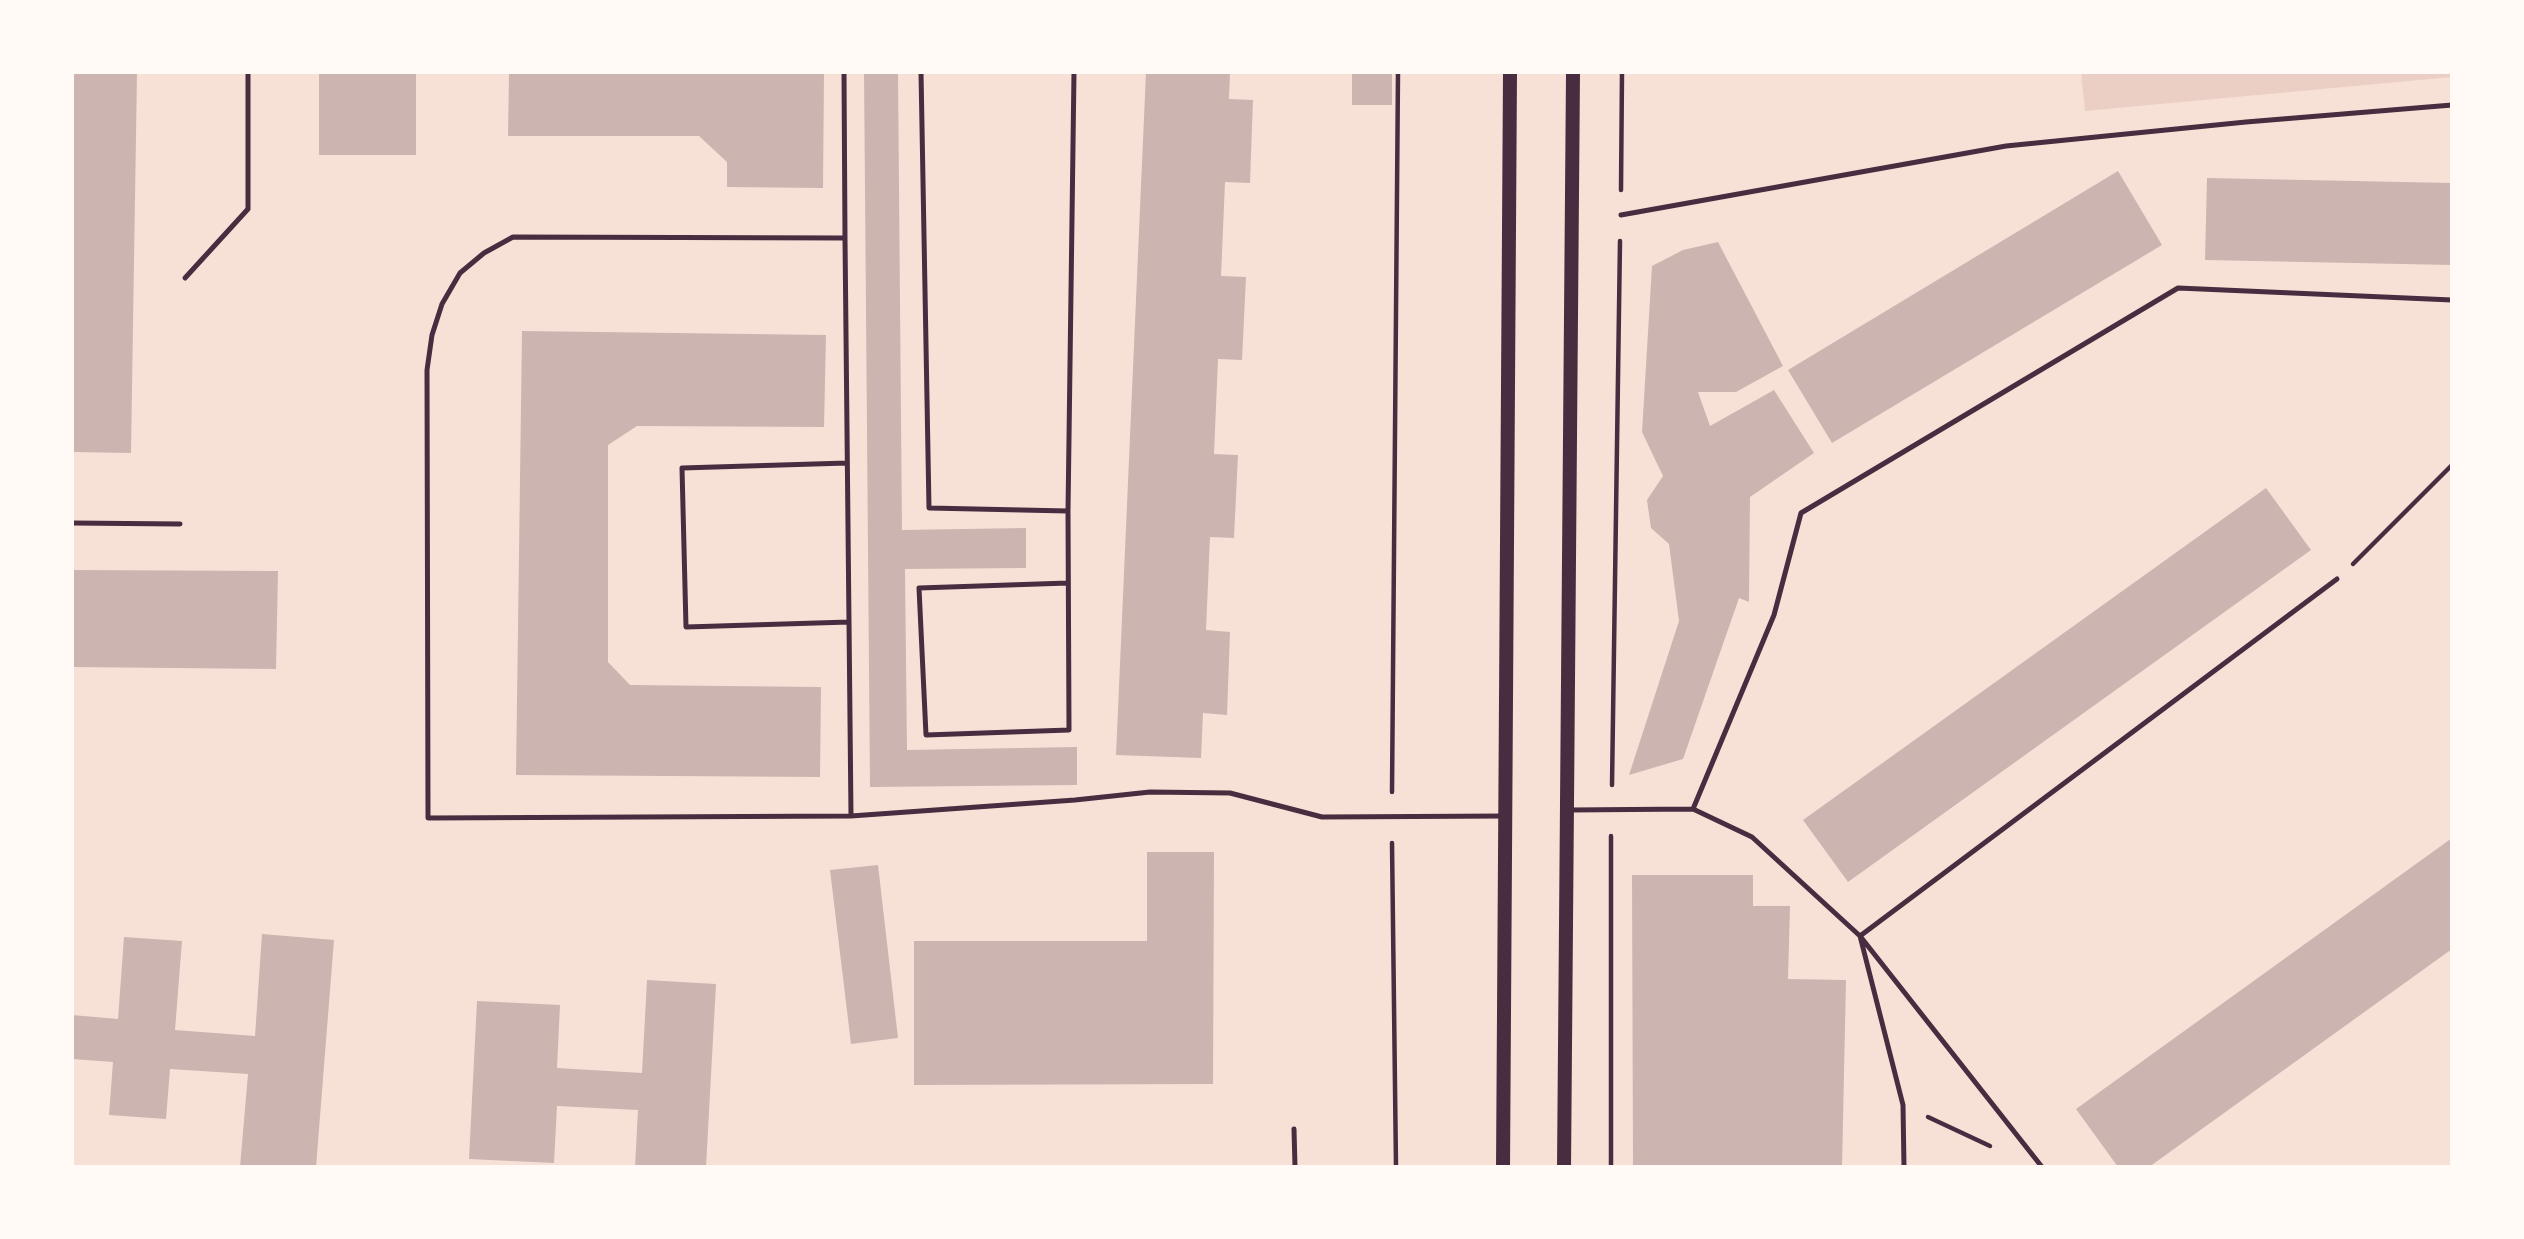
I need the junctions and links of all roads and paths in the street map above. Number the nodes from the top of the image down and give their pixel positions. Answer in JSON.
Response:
{"nodes":[{"id":1,"x":248,"y":72,"type":"edge"},
{"id":2,"x":844,"y":72,"type":"edge"},
{"id":3,"x":921,"y":72,"type":"edge"},
{"id":4,"x":1074,"y":72,"type":"edge"},
{"id":5,"x":1398,"y":72,"type":"edge"},
{"id":6,"x":1510,"y":72,"type":"edge"},
{"id":7,"x":1573,"y":72,"type":"edge"},
{"id":8,"x":1622,"y":72,"type":"edge"},
{"id":9,"x":2452,"y":105,"type":"edge"},
{"id":10,"x":1620,"y":215,"type":"junction"},
{"id":11,"x":845,"y":238,"type":"junction"},
{"id":12,"x":186,"y":278,"type":"dead end"},
{"id":13,"x":2452,"y":300,"type":"edge"},
{"id":14,"x":847,"y":463,"type":"junction"},
{"id":15,"x":2452,"y":465,"type":"edge"},
{"id":16,"x":1068,"y":511,"type":"junction"},
{"id":17,"x":72,"y":523,"type":"edge"},
{"id":18,"x":180,"y":524,"type":"dead end"},
{"id":19,"x":2337,"y":579,"type":"joint"},
{"id":20,"x":1068,"y":583,"type":"junction"},
{"id":21,"x":849,"y":622,"type":"junction"},
{"id":22,"x":1693,"y":809,"type":"junction"},
{"id":23,"x":1567,"y":810,"type":"junction"},
{"id":24,"x":1611,"y":810,"type":"junction"},
{"id":25,"x":850,"y":816,"type":"junction"},
{"id":26,"x":1505,"y":816,"type":"junction"},
{"id":27,"x":1392,"y":817,"type":"junction"},
{"id":28,"x":1860,"y":936,"type":"junction"},
{"id":29,"x":1903,"y":1105,"type":"junction"},
{"id":30,"x":1293,"y":1129,"type":"dead end"},
{"id":31,"x":1999,"y":1150,"type":"dead end"},
{"id":32,"x":1295,"y":1167,"type":"edge"},
{"id":33,"x":1396,"y":1167,"type":"edge"},
{"id":34,"x":1503,"y":1167,"type":"edge"},
{"id":35,"x":1564,"y":1167,"type":"edge"},
{"id":36,"x":1611,"y":1167,"type":"edge"},
{"id":37,"x":1904,"y":1167,"type":"edge"},
{"id":38,"x":2042,"y":1167,"type":"edge"}],
"edges":[{"from":1,"to":12,"type":"lane"},
{"from":2,"to":11,"type":"lane"},
{"from":3,"to":16,"type":"lane"},
{"from":4,"to":16,"type":"lane"},
{"from":5,"to":27,"type":"path"},
{"from":6,"to":26,"type":"main road"},
{"from":7,"to":23,"type":"main road"},
{"from":8,"to":10,"type":"path"},
{"from":9,"to":10,"type":"lane"},
{"from":10,"to":24,"type":"path"},
{"from":11,"to":14,"type":"lane"},
{"from":11,"to":25,"type":"lane"},
{"from":13,"to":22,"type":"lane"},
{"from":14,"to":21,"type":"lane"},
{"from":14,"to":21,"type":"lane"},
{"from":15,"to":19,"type":"path"},
{"from":16,"to":20,"type":"lane"},
{"from":17,"to":18,"type":"lane"},
{"from":19,"to":28,"type":"lane"},
{"from":20,"to":20,"type":"lane"},
{"from":21,"to":25,"type":"lane"},
{"from":22,"to":24,"type":"lane"},
{"from":22,"to":28,"type":"lane"},
{"from":23,"to":24,"type":"lane"},
{"from":23,"to":35,"type":"main road"},
{"from":24,"to":36,"type":"path"},
{"from":25,"to":27,"type":"lane"},
{"from":26,"to":27,"type":"lane"},
{"from":26,"to":34,"type":"main road"},
{"from":27,"to":33,"type":"path"},
{"from":28,"to":29,"type":"lane"},
{"from":28,"to":38,"type":"lane"},
{"from":29,"to":31,"type":"path"},
{"from":29,"to":37,"type":"lane"},
{"from":30,"to":32,"type":"lane"}]}
